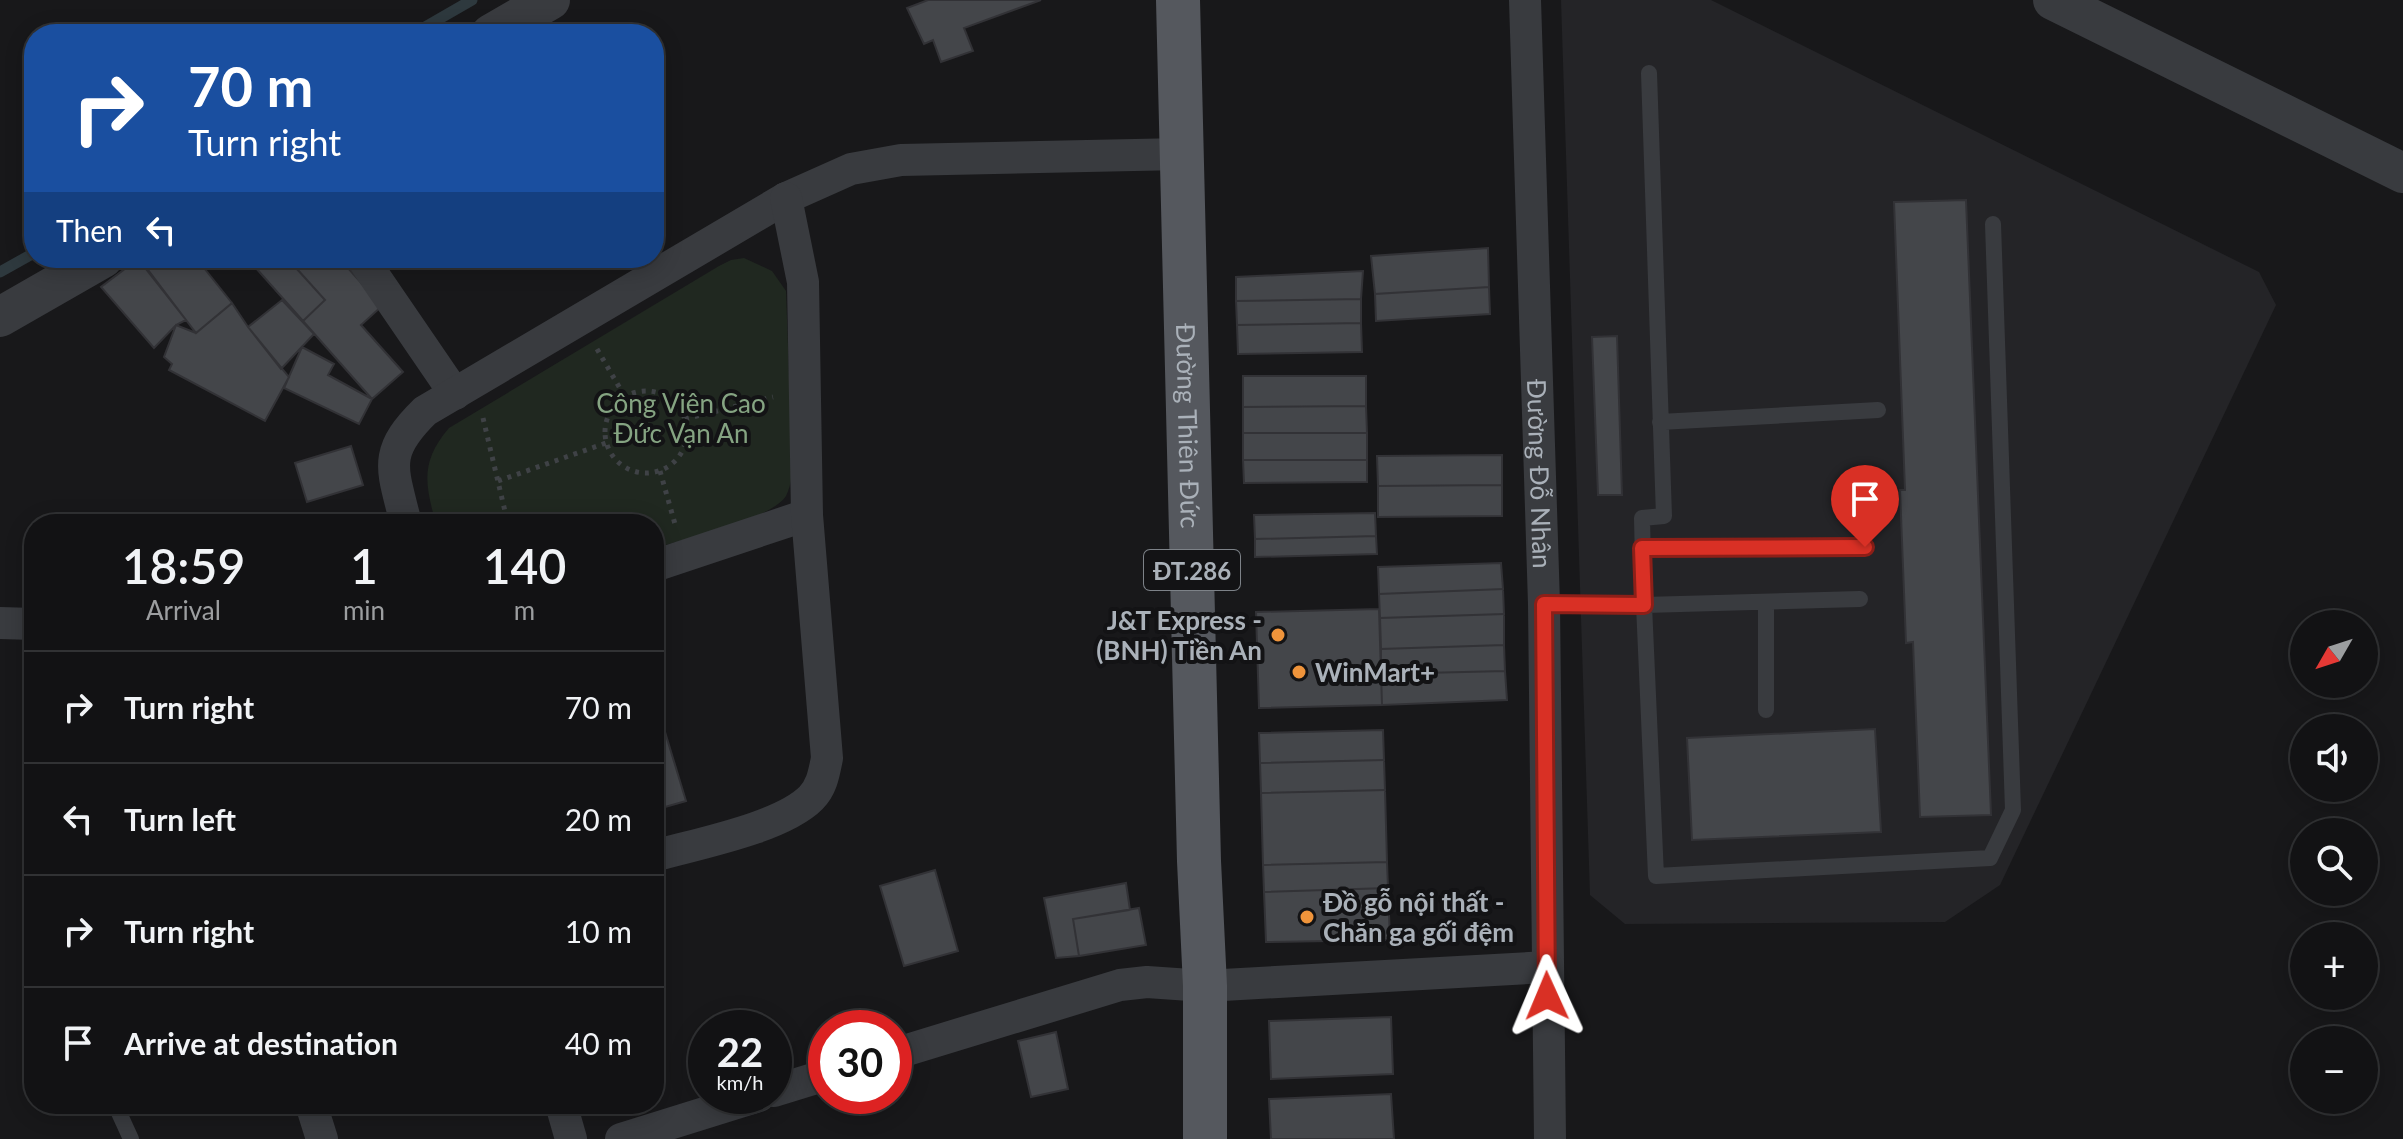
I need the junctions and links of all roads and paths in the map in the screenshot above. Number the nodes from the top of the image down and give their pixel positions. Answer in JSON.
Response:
{"nodes":[{"id":1,"x":550,"y":0,"type":"edge"},
{"id":2,"x":1178,"y":0,"type":"edge"},
{"id":3,"x":1525,"y":0,"type":"edge"},
{"id":4,"x":2053,"y":0,"type":"edge"},
{"id":5,"x":508,"y":24,"type":"edge"},
{"id":6,"x":1649,"y":73,"type":"dead end"},
{"id":7,"x":1182,"y":154,"type":"junction"},
{"id":8,"x":2403,"y":172,"type":"edge"},
{"id":9,"x":786,"y":198,"type":"junction"},
{"id":10,"x":1993,"y":224,"type":"dead end"},
{"id":11,"x":86,"y":268,"type":"edge"},
{"id":12,"x":369,"y":268,"type":"edge"},
{"id":13,"x":0,"y":317,"type":"edge"},
{"id":14,"x":595,"y":345,"type":"dead end"},
{"id":15,"x":785,"y":393,"type":"dead end"},
{"id":16,"x":455,"y":394,"type":"junction"},
{"id":17,"x":625,"y":397,"type":"junction"},
{"id":18,"x":1878,"y":410,"type":"dead end"},
{"id":19,"x":482,"y":413,"type":"dead end"},
{"id":20,"x":685,"y":419,"type":"junction"},
{"id":21,"x":1660,"y":422,"type":"junction"},
{"id":22,"x":606,"y":443,"type":"junction"},
{"id":23,"x":660,"y":471,"type":"junction"},
{"id":24,"x":498,"y":481,"type":"junction"},
{"id":25,"x":404,"y":514,"type":"edge"},
{"id":26,"x":506,"y":514,"type":"edge"},
{"id":27,"x":807,"y":515,"type":"junction"},
{"id":28,"x":678,"y":536,"type":"dead end"},
{"id":29,"x":1865,"y":547,"type":"dead end"},
{"id":30,"x":1642,"y":548,"type":"junction"},
{"id":31,"x":664,"y":563,"type":"edge"},
{"id":32,"x":1860,"y":599,"type":"dead end"},
{"id":33,"x":1766,"y":602,"type":"junction"},
{"id":34,"x":1544,"y":604,"type":"junction"},
{"id":35,"x":1644,"y":605,"type":"junction"},
{"id":36,"x":0,"y":623,"type":"edge"},
{"id":37,"x":24,"y":624,"type":"edge"},
{"id":38,"x":1766,"y":710,"type":"dead end"},
{"id":39,"x":664,"y":853,"type":"edge"},
{"id":40,"x":1547,"y":967,"type":"junction"},
{"id":41,"x":1205,"y":986,"type":"junction"},
{"id":42,"x":912,"y":1049,"type":"edge"},
{"id":43,"x":120,"y":1114,"type":"edge"},
{"id":44,"x":314,"y":1114,"type":"edge"},
{"id":45,"x":564,"y":1114,"type":"edge"},
{"id":46,"x":701,"y":1114,"type":"edge"},
{"id":47,"x":131,"y":1139,"type":"edge"},
{"id":48,"x":322,"y":1139,"type":"edge"},
{"id":49,"x":571,"y":1139,"type":"edge"},
{"id":50,"x":621,"y":1139,"type":"edge"},
{"id":51,"x":1205,"y":1139,"type":"edge"},
{"id":52,"x":1550,"y":1139,"type":"edge"}],
"edges":[{"from":1,"to":5,"type":"street"},
{"from":2,"to":7,"type":"main road","name":"Đường Thiên Đức","number":"ĐT.286"},
{"from":3,"to":34,"type":"street","name":"Đường Đỗ Nhân"},
{"from":4,"to":8,"type":"street"},
{"from":6,"to":21,"type":"lane"},
{"from":7,"to":9,"type":"street"},
{"from":7,"to":41,"type":"main road","name":"Đường Thiên Đức","number":"ĐT.286"},
{"from":9,"to":16,"type":"street"},
{"from":9,"to":27,"type":"street"},
{"from":10,"to":35,"type":"lane"},
{"from":11,"to":13,"type":"street"},
{"from":12,"to":16,"type":"street"},
{"from":14,"to":17,"type":"path"},
{"from":15,"to":20,"type":"path"},
{"from":16,"to":25,"type":"street"},
{"from":17,"to":20,"type":"path"},
{"from":17,"to":22,"type":"path"},
{"from":18,"to":21,"type":"lane"},
{"from":19,"to":24,"type":"path"},
{"from":20,"to":23,"type":"path"},
{"from":21,"to":30,"type":"lane"},
{"from":22,"to":23,"type":"path"},
{"from":22,"to":24,"type":"path"},
{"from":23,"to":28,"type":"path"},
{"from":24,"to":26,"type":"path"},
{"from":27,"to":31,"type":"street"},
{"from":27,"to":39,"type":"street"},
{"from":29,"to":30,"type":"lane"},
{"from":30,"to":35,"type":"lane"},
{"from":32,"to":33,"type":"lane"},
{"from":33,"to":35,"type":"lane"},
{"from":33,"to":38,"type":"lane"},
{"from":34,"to":35,"type":"lane"},
{"from":34,"to":40,"type":"street","name":"Đường Đỗ Nhân"},
{"from":36,"to":37,"type":"street"},
{"from":40,"to":41,"type":"street"},
{"from":40,"to":52,"type":"street","name":"Đường Đỗ Nhân"},
{"from":41,"to":42,"type":"street"},
{"from":41,"to":51,"type":"main road","name":"Đường Thiên Đức","number":"ĐT.286"},
{"from":43,"to":47,"type":"lane"},
{"from":44,"to":48,"type":"street"},
{"from":45,"to":49,"type":"street"},
{"from":46,"to":50,"type":"street"}]}
